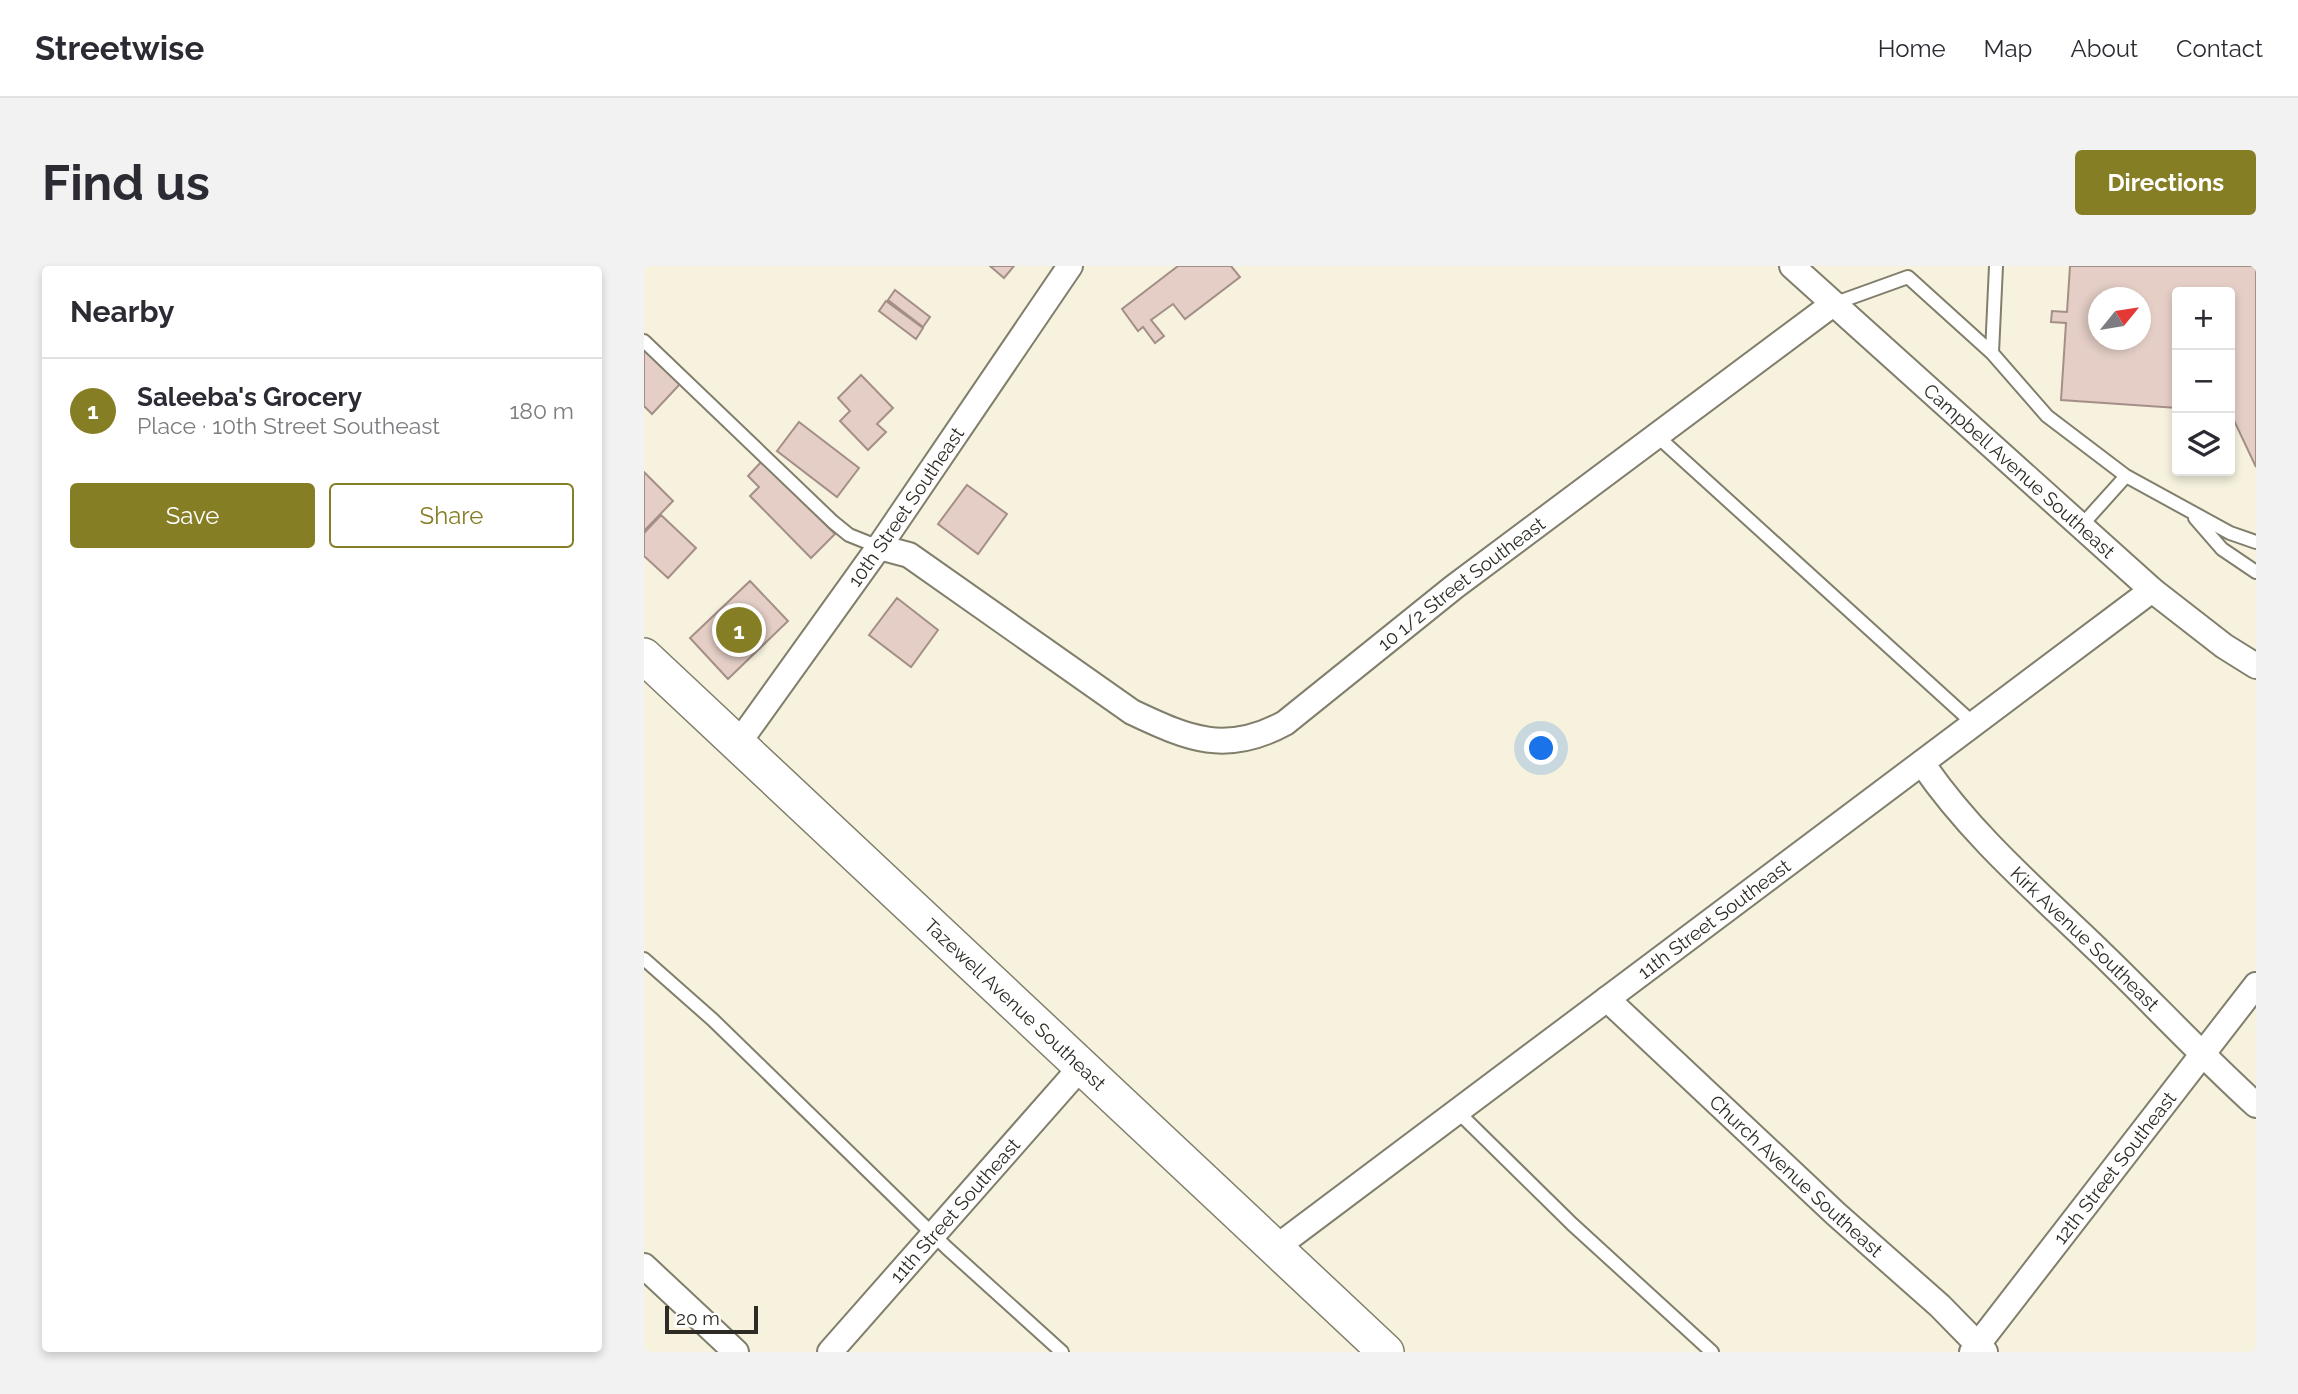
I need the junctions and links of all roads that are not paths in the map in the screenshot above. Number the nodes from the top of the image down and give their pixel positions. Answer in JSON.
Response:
{"nodes":[{"id":1,"x":1792,"y":266,"type":"edge"},
{"id":2,"x":1996,"y":266,"type":"edge"},
{"id":3,"x":1067,"y":267,"type":"edge"},
{"id":4,"x":1833,"y":304,"type":"junction"},
{"id":5,"x":644,"y":341,"type":"edge"},
{"id":6,"x":1992,"y":353,"type":"junction"},
{"id":7,"x":1657,"y":436,"type":"junction"},
{"id":8,"x":2126,"y":476,"type":"junction"},
{"id":9,"x":2188,"y":510,"type":"junction"},
{"id":10,"x":2081,"y":526,"type":"junction"},
{"id":11,"x":2256,"y":542,"type":"edge"},
{"id":12,"x":879,"y":547,"type":"junction"},
{"id":13,"x":2256,"y":572,"type":"edge"},
{"id":14,"x":2152,"y":590,"type":"junction"},
{"id":15,"x":644,"y":656,"type":"edge"},
{"id":16,"x":2256,"y":666,"type":"edge"},
{"id":17,"x":1974,"y":724,"type":"junction"},
{"id":18,"x":737,"y":745,"type":"junction"},
{"id":19,"x":1922,"y":763,"type":"junction"},
{"id":20,"x":644,"y":959,"type":"edge"},
{"id":21,"x":2256,"y":985,"type":"edge"},
{"id":22,"x":1608,"y":999,"type":"junction"},
{"id":23,"x":2201,"y":1055,"type":"junction"},
{"id":24,"x":1081,"y":1067,"type":"junction"},
{"id":25,"x":2256,"y":1105,"type":"edge"},
{"id":26,"x":1457,"y":1111,"type":"junction"},
{"id":27,"x":934,"y":1235,"type":"junction"},
{"id":28,"x":1274,"y":1249,"type":"junction"},
{"id":29,"x":644,"y":1266,"type":"edge"},
{"id":30,"x":1978,"y":1350,"type":"edge"},
{"id":31,"x":736,"y":1352,"type":"edge"},
{"id":32,"x":830,"y":1352,"type":"edge"},
{"id":33,"x":1062,"y":1352,"type":"edge"},
{"id":34,"x":1386,"y":1352,"type":"edge"},
{"id":35,"x":1712,"y":1352,"type":"edge"}],
"edges":[{"from":1,"to":4,"type":"street","name":"Campbell Avenue Southeast"},
{"from":2,"to":6,"type":"lane"},
{"from":3,"to":12,"type":"street","name":"10th Street Southeast"},
{"from":4,"to":6,"type":"lane"},
{"from":4,"to":7,"type":"street","name":"10 1/2 Street Southeast"},
{"from":4,"to":10,"type":"street","name":"Campbell Avenue Southeast"},
{"from":5,"to":12,"type":"lane"},
{"from":6,"to":8,"type":"lane"},
{"from":7,"to":12,"type":"street","name":"10 1/2 Street Southeast"},
{"from":7,"to":17,"type":"lane"},
{"from":8,"to":9,"type":"lane"},
{"from":8,"to":10,"type":"lane"},
{"from":9,"to":11,"type":"lane"},
{"from":9,"to":13,"type":"lane"},
{"from":10,"to":14,"type":"street","name":"Campbell Avenue Southeast"},
{"from":12,"to":18,"type":"street","name":"10th Street Southeast"},
{"from":14,"to":16,"type":"street","name":"Campbell Avenue Southeast"},
{"from":14,"to":17,"type":"street","name":"11th Street Southeast"},
{"from":15,"to":18,"type":"street","name":"Tazewell Avenue Southeast"},
{"from":17,"to":19,"type":"street","name":"11th Street Southeast"},
{"from":18,"to":24,"type":"street","name":"Tazewell Avenue Southeast"},
{"from":19,"to":22,"type":"street","name":"11th Street Southeast"},
{"from":19,"to":23,"type":"street","name":"Kirk Avenue Southeast"},
{"from":20,"to":27,"type":"lane"},
{"from":21,"to":23,"type":"street","name":"12th Street Southeast"},
{"from":22,"to":26,"type":"street","name":"11th Street Southeast"},
{"from":22,"to":30,"type":"street","name":"Church Avenue Southeast"},
{"from":23,"to":25,"type":"street","name":"Kirk Avenue Southeast"},
{"from":23,"to":30,"type":"street","name":"12th Street Southeast"},
{"from":24,"to":27,"type":"street","name":"11th Street Southeast"},
{"from":24,"to":28,"type":"street","name":"Tazewell Avenue Southeast"},
{"from":26,"to":28,"type":"street","name":"11th Street Southeast"},
{"from":26,"to":35,"type":"lane"},
{"from":27,"to":32,"type":"street","name":"11th Street Southeast"},
{"from":27,"to":33,"type":"lane"},
{"from":28,"to":34,"type":"street","name":"Tazewell Avenue Southeast"},
{"from":29,"to":31,"type":"street"}]}
